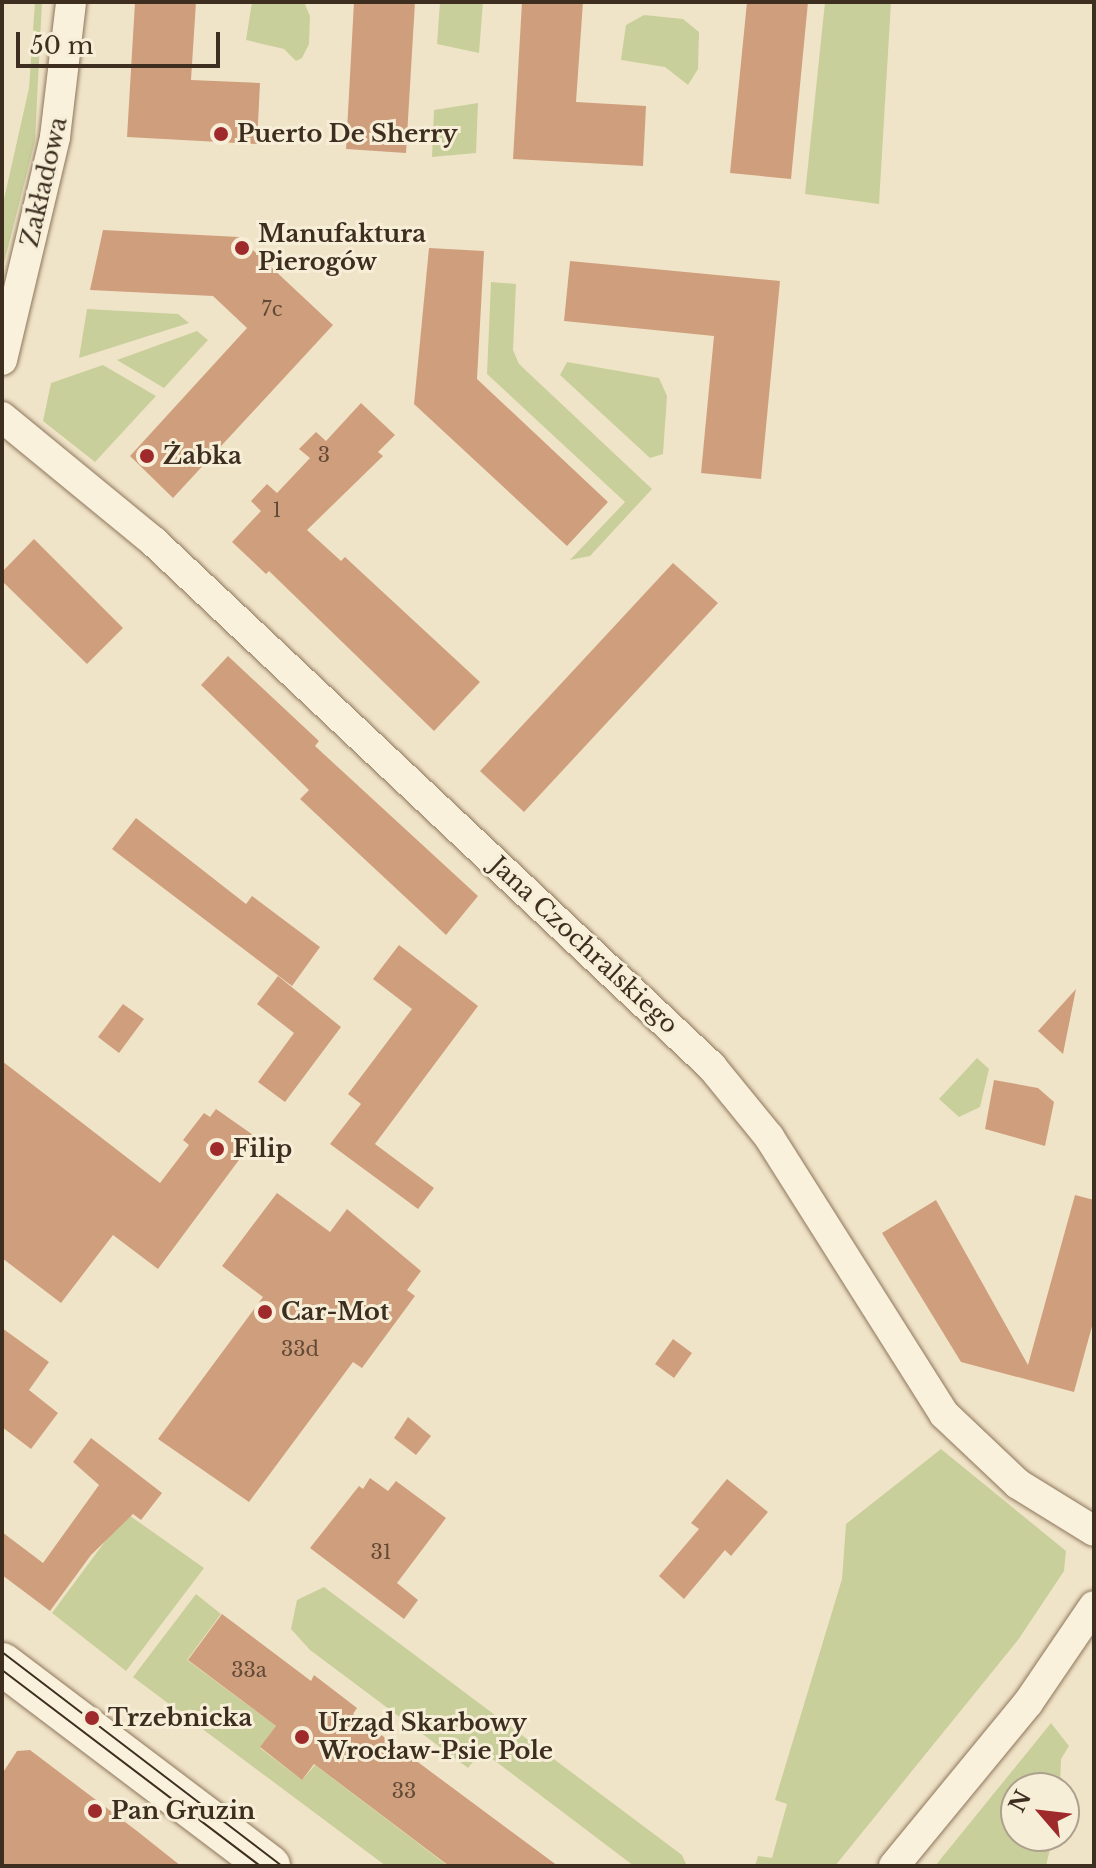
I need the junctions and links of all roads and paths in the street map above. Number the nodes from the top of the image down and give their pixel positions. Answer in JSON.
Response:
{"nodes":[{"id":1,"x":71,"y":2,"type":"edge"},
{"id":2,"x":2,"y":360,"type":"edge"},
{"id":3,"x":2,"y":417,"type":"edge"},
{"id":4,"x":1094,"y":1531,"type":"edge"},
{"id":5,"x":1094,"y":1606,"type":"edge"},
{"id":6,"x":6,"y":1677,"type":"edge"},
{"id":7,"x":269,"y":1866,"type":"edge"},
{"id":8,"x":894,"y":1866,"type":"edge"}],
"edges":[{"from":1,"to":2,"type":"street","name":"Zakładowa"},
{"from":3,"to":4,"type":"street","name":"Jana Czochralskiego"},
{"from":5,"to":8,"type":"street"},
{"from":6,"to":7,"type":"street"}]}
